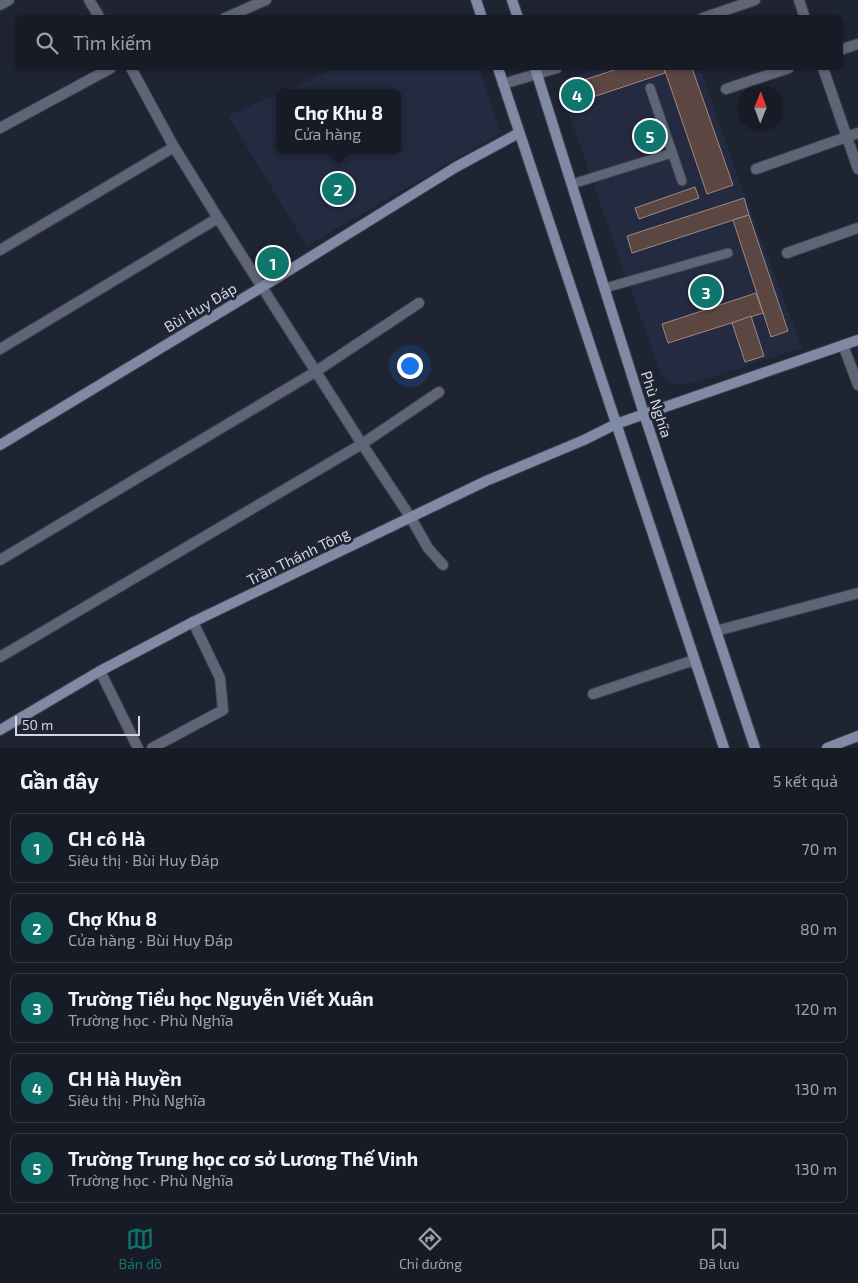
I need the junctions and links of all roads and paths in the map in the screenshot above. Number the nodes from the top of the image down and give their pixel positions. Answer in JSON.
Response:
{"nodes":[{"id":1,"x":9,"y":0,"type":"edge"},
{"id":2,"x":89,"y":0,"type":"edge"},
{"id":3,"x":266,"y":0,"type":"edge"},
{"id":4,"x":476,"y":0,"type":"edge"},
{"id":5,"x":512,"y":0,"type":"edge"},
{"id":6,"x":755,"y":0,"type":"edge"},
{"id":7,"x":799,"y":0,"type":"edge"},
{"id":8,"x":0,"y":6,"type":"edge"},
{"id":9,"x":98,"y":15,"type":"edge"},
{"id":10,"x":232,"y":15,"type":"edge"},
{"id":11,"x":481,"y":15,"type":"edge"},
{"id":12,"x":517,"y":15,"type":"edge"},
{"id":13,"x":712,"y":15,"type":"edge"},
{"id":14,"x":804,"y":15,"type":"edge"},
{"id":15,"x":858,"y":44,"type":"edge"},
{"id":16,"x":843,"y":49,"type":"edge"},
{"id":17,"x":107,"y":70,"type":"edge"},
{"id":18,"x":132,"y":70,"type":"edge"},
{"id":19,"x":499,"y":70,"type":"edge"},
{"id":20,"x":783,"y":70,"type":"edge"},
{"id":21,"x":824,"y":70,"type":"edge"},
{"id":22,"x":536,"y":71,"type":"edge"},
{"id":23,"x":503,"y":84,"type":"junction"},
{"id":24,"x":650,"y":88,"type":"dead end"},
{"id":25,"x":726,"y":89,"type":"dead end"},
{"id":26,"x":0,"y":128,"type":"edge"},
{"id":27,"x":519,"y":133,"type":"junction"},
{"id":28,"x":858,"y":133,"type":"edge"},
{"id":29,"x":847,"y":137,"type":"junction"},
{"id":30,"x":174,"y":147,"type":"junction"},
{"id":31,"x":672,"y":153,"type":"junction"},
{"id":32,"x":756,"y":169,"type":"dead end"},
{"id":33,"x":858,"y":169,"type":"edge"},
{"id":34,"x":682,"y":181,"type":"dead end"},
{"id":35,"x":572,"y":184,"type":"junction"},
{"id":36,"x":218,"y":218,"type":"junction"},
{"id":37,"x":858,"y":228,"type":"edge"},
{"id":38,"x":0,"y":250,"type":"edge"},
{"id":39,"x":728,"y":253,"type":"dead end"},
{"id":40,"x":787,"y":253,"type":"dead end"},
{"id":41,"x":262,"y":287,"type":"junction"},
{"id":42,"x":605,"y":288,"type":"junction"},
{"id":43,"x":419,"y":304,"type":"dead end"},
{"id":44,"x":858,"y":340,"type":"edge"},
{"id":45,"x":843,"y":345,"type":"junction"},
{"id":46,"x":0,"y":349,"type":"edge"},
{"id":47,"x":315,"y":372,"type":"junction"},
{"id":48,"x":858,"y":385,"type":"edge"},
{"id":49,"x":439,"y":392,"type":"dead end"},
{"id":50,"x":644,"y":414,"type":"junction"},
{"id":51,"x":616,"y":424,"type":"junction"},
{"id":52,"x":362,"y":444,"type":"junction"},
{"id":53,"x":0,"y":445,"type":"edge"},
{"id":54,"x":411,"y":518,"type":"junction"},
{"id":55,"x":0,"y":560,"type":"edge"},
{"id":56,"x":443,"y":565,"type":"dead end"},
{"id":57,"x":858,"y":593,"type":"edge"},
{"id":58,"x":194,"y":622,"type":"junction"},
{"id":59,"x":716,"y":631,"type":"junction"},
{"id":60,"x":0,"y":657,"type":"edge"},
{"id":61,"x":696,"y":663,"type":"junction"},
{"id":62,"x":100,"y":671,"type":"junction"},
{"id":63,"x":593,"y":694,"type":"dead end"},
{"id":64,"x":0,"y":730,"type":"edge"},
{"id":65,"x":858,"y":736,"type":"edge"},
{"id":66,"x":138,"y":748,"type":"edge"},
{"id":67,"x":152,"y":748,"type":"edge"},
{"id":68,"x":724,"y":748,"type":"edge"},
{"id":69,"x":755,"y":748,"type":"edge"},
{"id":70,"x":827,"y":748,"type":"edge"}],
"edges":[{"from":1,"to":8,"type":"street"},
{"from":2,"to":9,"type":"street"},
{"from":3,"to":10,"type":"street"},
{"from":4,"to":11,"type":"street"},
{"from":5,"to":12,"type":"street"},
{"from":6,"to":13,"type":"street"},
{"from":7,"to":14,"type":"street"},
{"from":15,"to":16,"type":"street"},
{"from":17,"to":26,"type":"street"},
{"from":18,"to":30,"type":"street"},
{"from":19,"to":23,"type":"street"},
{"from":20,"to":25,"type":"street"},
{"from":21,"to":29,"type":"street"},
{"from":22,"to":23,"type":"street"},
{"from":22,"to":35,"type":"street","name":"Phù Nghĩa"},
{"from":23,"to":27,"type":"street"},
{"from":24,"to":31,"type":"lane"},
{"from":27,"to":41,"type":"street","name":"Bùi Huy Đáp"},
{"from":27,"to":51,"type":"street"},
{"from":28,"to":29,"type":"street"},
{"from":29,"to":32,"type":"street"},
{"from":29,"to":33,"type":"street"},
{"from":30,"to":36,"type":"street"},
{"from":30,"to":38,"type":"street"},
{"from":31,"to":34,"type":"lane"},
{"from":31,"to":35,"type":"lane"},
{"from":35,"to":42,"type":"street","name":"Phù Nghĩa"},
{"from":36,"to":41,"type":"street"},
{"from":36,"to":46,"type":"street"},
{"from":37,"to":40,"type":"street"},
{"from":39,"to":42,"type":"lane"},
{"from":41,"to":47,"type":"street"},
{"from":41,"to":53,"type":"street","name":"Bùi Huy Đáp"},
{"from":42,"to":50,"type":"street","name":"Phù Nghĩa"},
{"from":43,"to":47,"type":"street"},
{"from":44,"to":45,"type":"street","name":"Trần Thánh Tông"},
{"from":45,"to":48,"type":"street"},
{"from":45,"to":50,"type":"street","name":"Trần Thánh Tông"},
{"from":47,"to":52,"type":"street"},
{"from":47,"to":55,"type":"street"},
{"from":49,"to":52,"type":"street"},
{"from":50,"to":51,"type":"street","name":"Trần Thánh Tông"},
{"from":50,"to":59,"type":"street","name":"Phù Nghĩa"},
{"from":51,"to":54,"type":"street","name":"Trần Thánh Tông"},
{"from":51,"to":61,"type":"street"},
{"from":52,"to":54,"type":"street"},
{"from":52,"to":60,"type":"street"},
{"from":54,"to":56,"type":"street"},
{"from":54,"to":58,"type":"street","name":"Trần Thánh Tông"},
{"from":57,"to":59,"type":"street"},
{"from":58,"to":62,"type":"street","name":"Trần Thánh Tông"},
{"from":58,"to":67,"type":"street"},
{"from":59,"to":69,"type":"street","name":"Phù Nghĩa"},
{"from":61,"to":63,"type":"street"},
{"from":61,"to":68,"type":"street"},
{"from":62,"to":64,"type":"street","name":"Trần Thánh Tông"},
{"from":62,"to":66,"type":"street"},
{"from":65,"to":70,"type":"street"}]}
